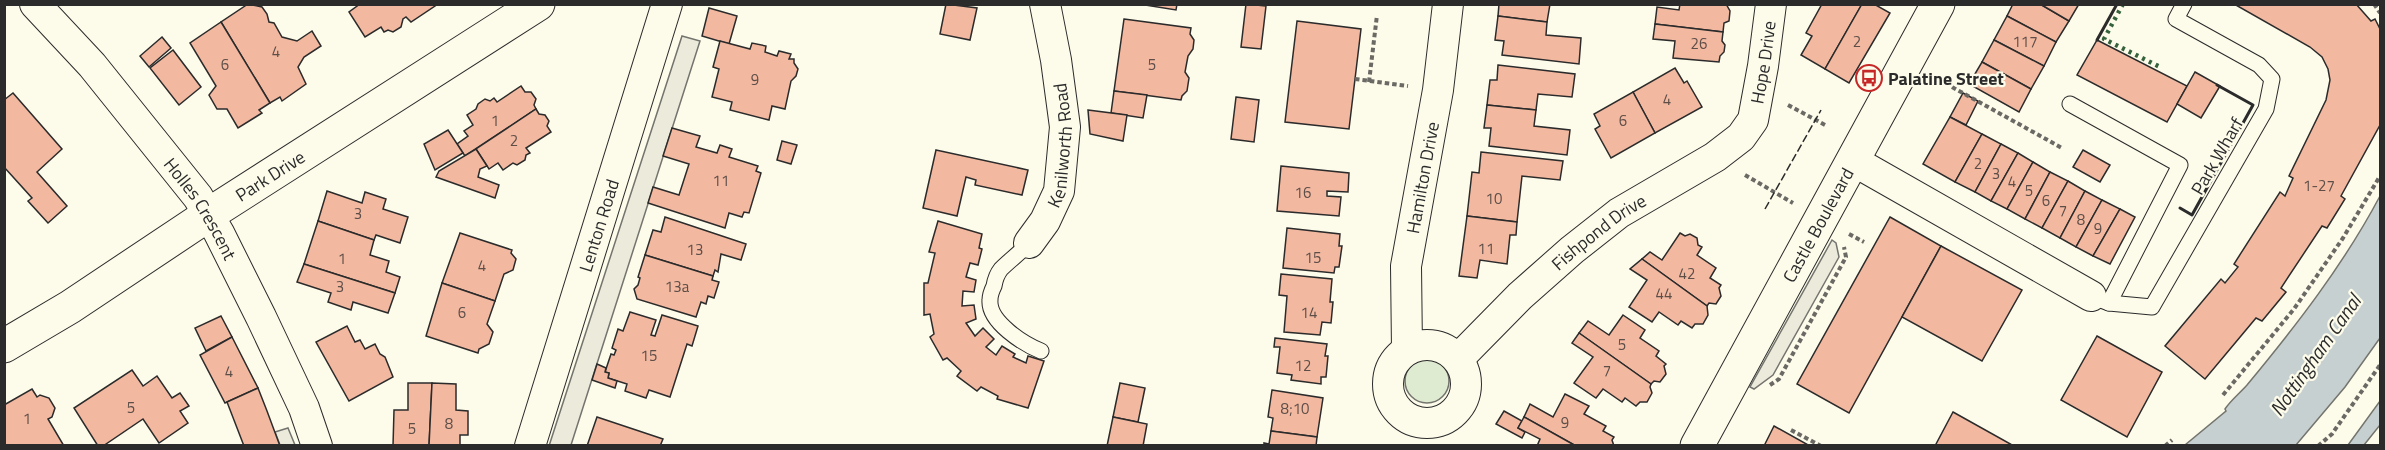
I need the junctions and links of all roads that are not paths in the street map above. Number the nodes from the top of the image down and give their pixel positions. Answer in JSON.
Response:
{"nodes":[{"id":1,"x":35,"y":4,"type":"edge"},
{"id":2,"x":538,"y":4,"type":"edge"},
{"id":3,"x":667,"y":4,"type":"edge"},
{"id":4,"x":1045,"y":4,"type":"edge"},
{"id":5,"x":1448,"y":4,"type":"edge"},
{"id":6,"x":1771,"y":4,"type":"edge"},
{"id":7,"x":1938,"y":4,"type":"edge"},
{"id":8,"x":2184,"y":4,"type":"edge"},
{"id":9,"x":2070,"y":104,"type":"dead end"},
{"id":10,"x":1752,"y":120,"type":"joint"},
{"id":11,"x":1851,"y":160,"type":"junction"},
{"id":12,"x":208,"y":215,"type":"junction"},
{"id":13,"x":1029,"y":243,"type":"joint"},
{"id":14,"x":2100,"y":299,"type":"junction"},
{"id":15,"x":4,"y":346,"type":"edge"},
{"id":16,"x":1407,"y":350,"type":"junction"},
{"id":17,"x":1041,"y":351,"type":"dead end"},
{"id":18,"x":1458,"y":359,"type":"junction"},
{"id":19,"x":1424,"y":434,"type":"edge"},
{"id":20,"x":317,"y":446,"type":"edge"},
{"id":21,"x":530,"y":446,"type":"edge"},
{"id":22,"x":1697,"y":446,"type":"edge"}],
"edges":[{"from":1,"to":12,"type":"street","name":"Holles Crescent"},
{"from":2,"to":12,"type":"street","name":"Park Drive"},
{"from":3,"to":21,"type":"street","name":"Lenton Road"},
{"from":4,"to":13,"type":"street","name":"Kenilworth Road"},
{"from":5,"to":16,"type":"street","name":"Hamilton Drive"},
{"from":6,"to":10,"type":"street","name":"Hope Drive"},
{"from":7,"to":11,"type":"street","name":"Castle Boulevard"},
{"from":8,"to":14,"type":"lane","name":"Park Wharf"},
{"from":9,"to":14,"type":"lane"},
{"from":10,"to":18,"type":"street","name":"Fishpond Drive"},
{"from":11,"to":14,"type":"street"},
{"from":11,"to":22,"type":"street","name":"Castle Boulevard"},
{"from":12,"to":15,"type":"street","name":"Park Drive"},
{"from":12,"to":20,"type":"street","name":"Holles Crescent"},
{"from":13,"to":17,"type":"lane"},
{"from":16,"to":18,"type":"street"},
{"from":16,"to":19,"type":"street"},
{"from":18,"to":19,"type":"street"}]}
